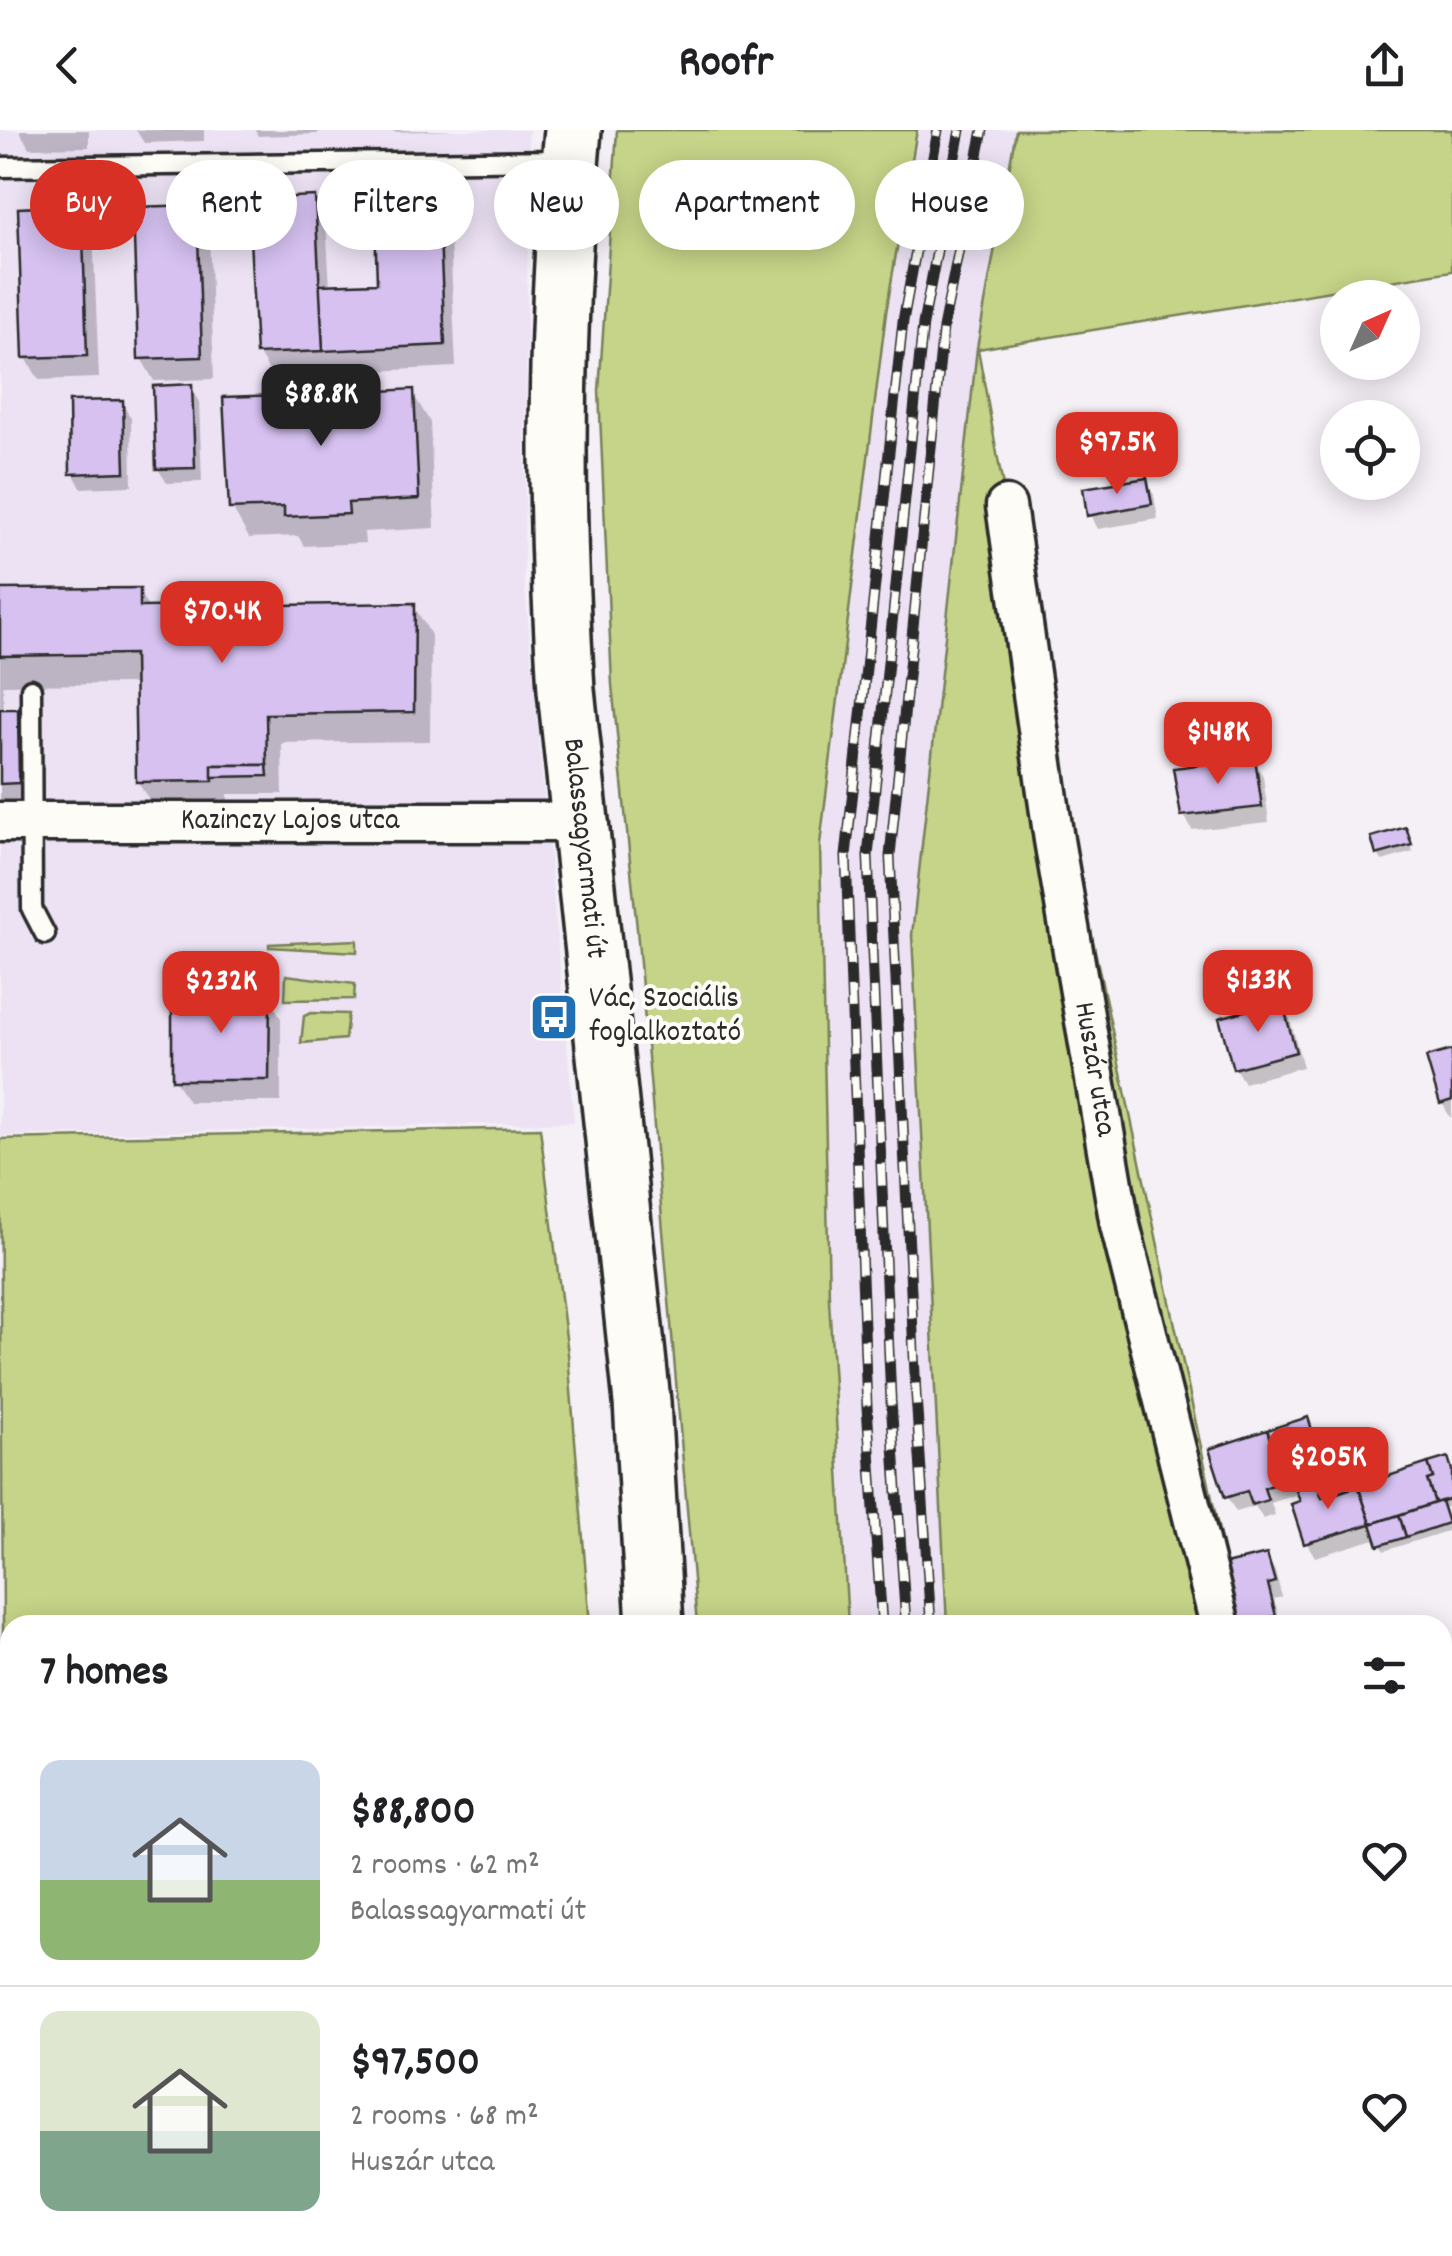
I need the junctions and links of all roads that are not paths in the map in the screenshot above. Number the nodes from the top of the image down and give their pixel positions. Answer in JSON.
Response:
{"nodes":[{"id":1,"x":572,"y":145,"type":"edge"},
{"id":2,"x":0,"y":167,"type":"edge"},
{"id":3,"x":1006,"y":506,"type":"dead end"},
{"id":4,"x":30,"y":689,"type":"dead end"},
{"id":5,"x":16,"y":822,"type":"edge"},
{"id":6,"x":582,"y":822,"type":"junction"},
{"id":7,"x":45,"y":934,"type":"dead end"},
{"id":8,"x":654,"y":1615,"type":"edge"},
{"id":9,"x":1217,"y":1615,"type":"edge"}],
"edges":[{"from":1,"to":2,"type":"lane"},
{"from":1,"to":6,"type":"main road","name":"Balassagyarmati út"},
{"from":3,"to":9,"type":"street","name":"Huszár utca"},
{"from":4,"to":5,"type":"lane"},
{"from":5,"to":6,"type":"street","name":"Kazinczy Lajos utca"},
{"from":5,"to":7,"type":"lane"},
{"from":6,"to":8,"type":"main road","name":"Balassagyarmati út"}]}
